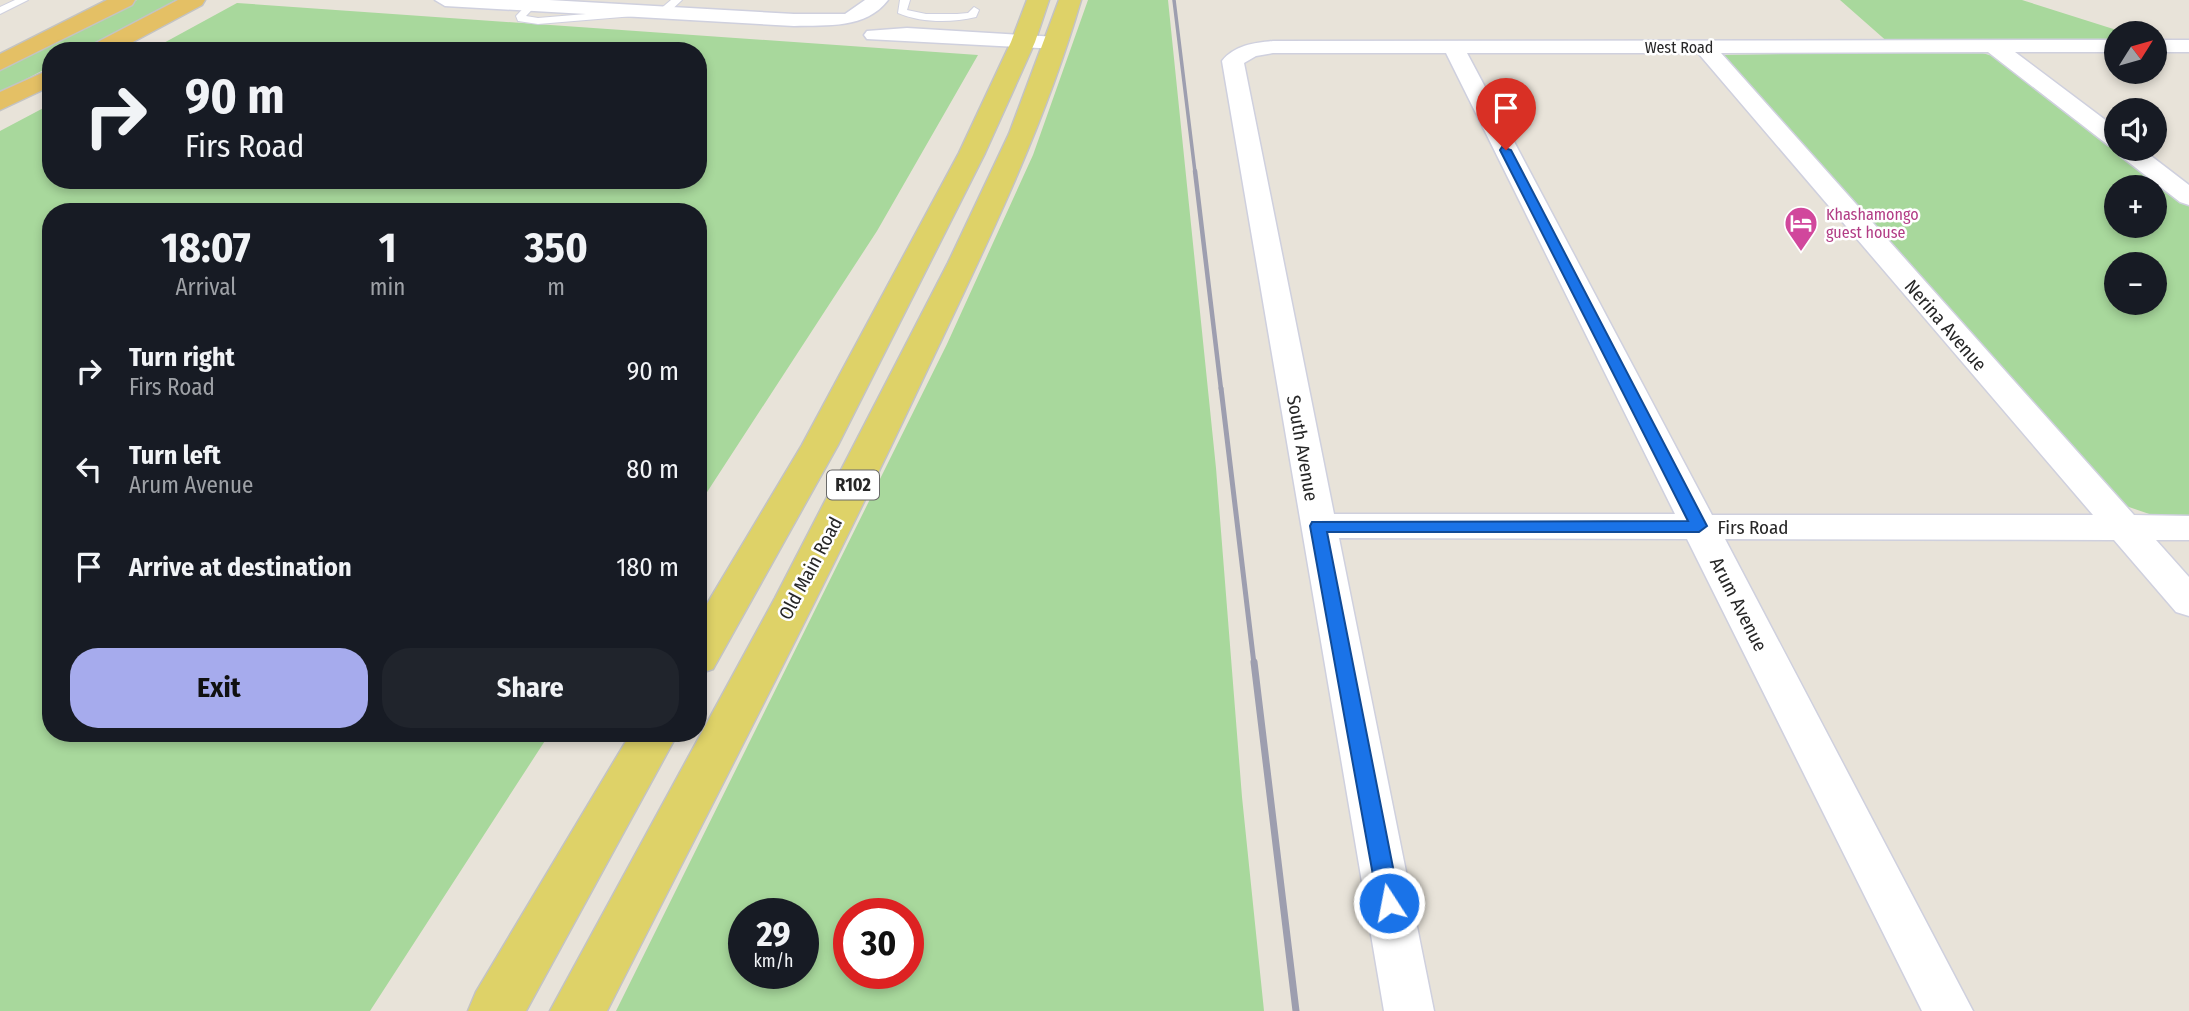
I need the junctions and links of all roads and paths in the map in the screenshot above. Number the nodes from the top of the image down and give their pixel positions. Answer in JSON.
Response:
{"nodes":[{"id":1,"x":23,"y":0,"type":"edge"},
{"id":2,"x":124,"y":0,"type":"edge"},
{"id":3,"x":194,"y":0,"type":"edge"},
{"id":4,"x":444,"y":0,"type":"edge"},
{"id":5,"x":905,"y":0,"type":"edge"},
{"id":6,"x":1038,"y":0,"type":"edge"},
{"id":7,"x":533,"y":3,"type":"edge"},
{"id":8,"x":615,"y":5,"type":"edge"},
{"id":9,"x":661,"y":8,"type":"edge"},
{"id":10,"x":974,"y":10,"type":"dead end"},
{"id":11,"x":0,"y":11,"type":"edge"},
{"id":12,"x":863,"y":22,"type":"edge"},
{"id":13,"x":1048,"y":30,"type":"edge"},
{"id":14,"x":115,"y":42,"type":"edge"},
{"id":15,"x":1993,"y":46,"type":"junction"},
{"id":16,"x":2104,"y":46,"type":"edge"},
{"id":17,"x":2167,"y":46,"type":"edge"},
{"id":18,"x":2189,"y":46,"type":"edge"},
{"id":19,"x":1453,"y":47,"type":"junction"},
{"id":20,"x":1704,"y":47,"type":"junction"},
{"id":21,"x":1242,"y":53,"type":"joint"},
{"id":22,"x":0,"y":63,"type":"edge"},
{"id":23,"x":42,"y":81,"type":"edge"},
{"id":24,"x":0,"y":102,"type":"edge"},
{"id":25,"x":2104,"y":131,"type":"edge"},
{"id":26,"x":2142,"y":161,"type":"edge"},
{"id":27,"x":2189,"y":197,"type":"edge"},
{"id":28,"x":1318,"y":526,"type":"junction"},
{"id":29,"x":1699,"y":526,"type":"junction"},
{"id":30,"x":2124,"y":528,"type":"junction"},
{"id":31,"x":2189,"y":528,"type":"edge"},
{"id":32,"x":2189,"y":602,"type":"edge"},
{"id":33,"x":707,"y":641,"type":"edge"},
{"id":34,"x":650,"y":742,"type":"edge"},
{"id":35,"x":496,"y":1011,"type":"edge"},
{"id":36,"x":578,"y":1011,"type":"edge"},
{"id":37,"x":1409,"y":1011,"type":"edge"},
{"id":38,"x":1948,"y":1011,"type":"edge"}],
"edges":[{"from":1,"to":11,"type":"lane"},
{"from":2,"to":22,"type":"highway"},
{"from":3,"to":14,"type":"highway"},
{"from":4,"to":7,"type":"street"},
{"from":5,"to":10,"type":"lane"},
{"from":6,"to":13,"type":"main road","name":"Old Main Road","number":"R102"},
{"from":7,"to":8,"type":"street"},
{"from":7,"to":9,"type":"lane"},
{"from":8,"to":9,"type":"street"},
{"from":9,"to":12,"type":"street"},
{"from":12,"to":13,"type":"street"},
{"from":13,"to":33,"type":"main road","name":"Old Main Road","number":"R102"},
{"from":13,"to":36,"type":"main road","name":"Old Main Road","number":"R102"},
{"from":15,"to":16,"type":"street","name":"West Road"},
{"from":15,"to":20,"type":"street","name":"West Road"},
{"from":15,"to":25,"type":"street"},
{"from":17,"to":18,"type":"street"},
{"from":19,"to":20,"type":"street","name":"West Road"},
{"from":19,"to":21,"type":"street","name":"West Road"},
{"from":19,"to":29,"type":"street","name":"Arum Avenue"},
{"from":20,"to":30,"type":"street","name":"Nerina Avenue"},
{"from":21,"to":28,"type":"street","name":"South Avenue"},
{"from":23,"to":24,"type":"highway"},
{"from":26,"to":27,"type":"street"},
{"from":28,"to":29,"type":"street","name":"Firs Road"},
{"from":28,"to":37,"type":"street","name":"South Avenue"},
{"from":29,"to":30,"type":"street","name":"Firs Road"},
{"from":29,"to":38,"type":"street","name":"Arum Avenue"},
{"from":30,"to":31,"type":"street","name":"Firs Road"},
{"from":30,"to":32,"type":"street","name":"Nerina Avenue"},
{"from":34,"to":35,"type":"main road"}]}
